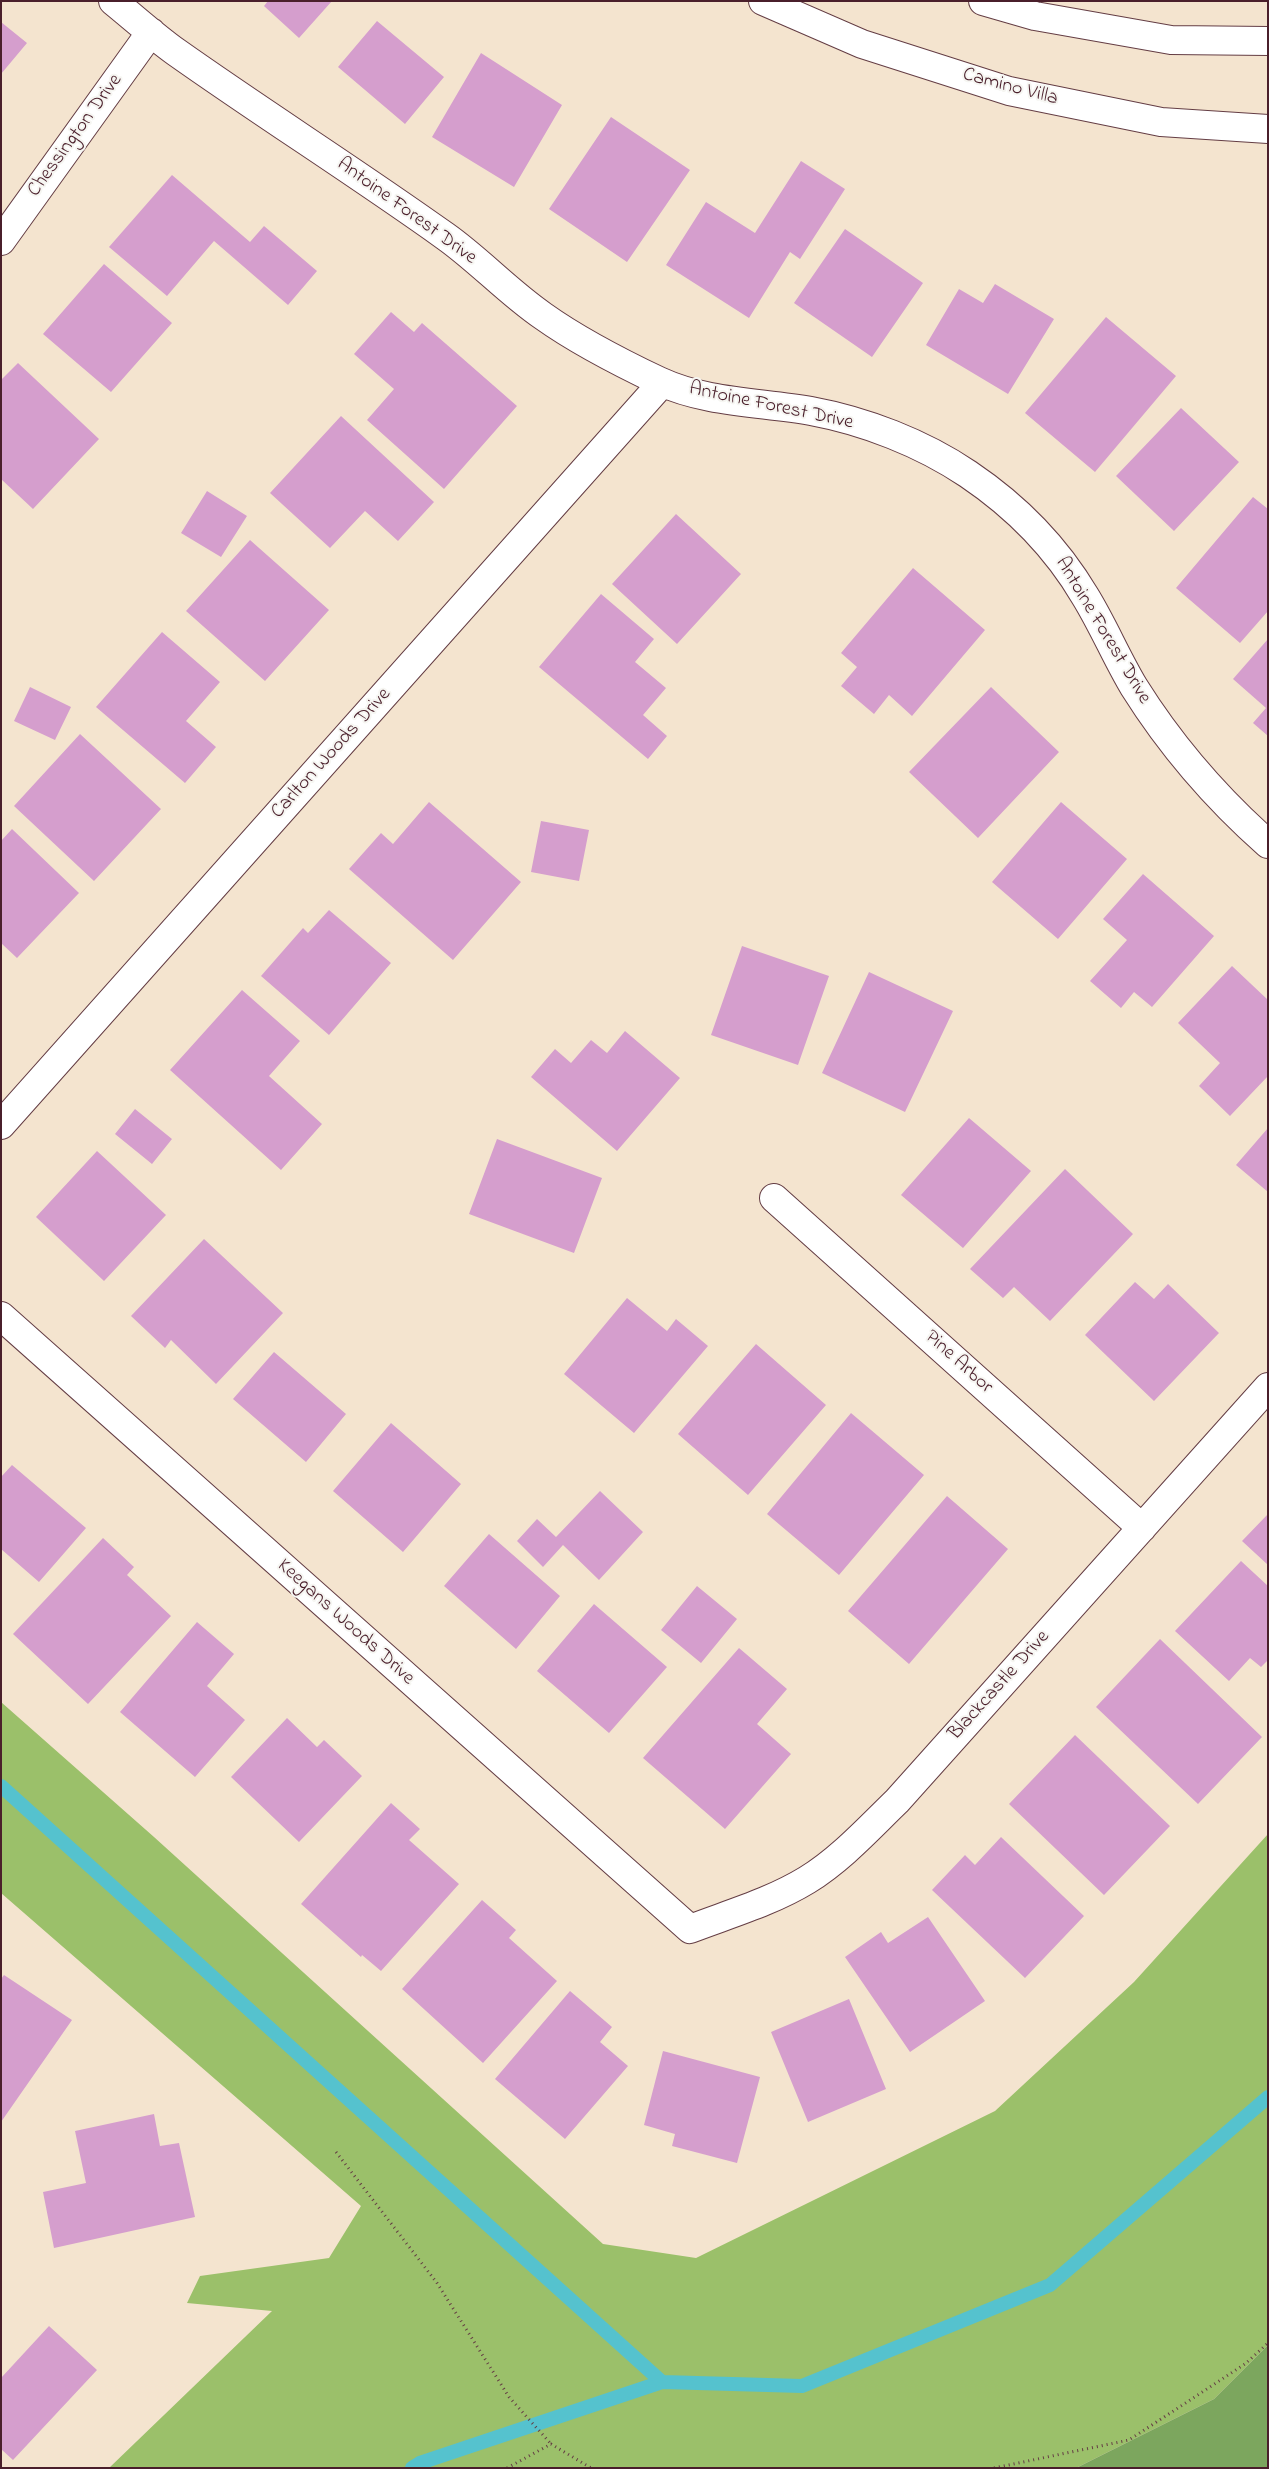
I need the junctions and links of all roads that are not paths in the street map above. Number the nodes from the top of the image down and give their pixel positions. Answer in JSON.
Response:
{"nodes":[{"id":1,"x":113,"y":1,"type":"edge"},
{"id":2,"x":763,"y":1,"type":"edge"},
{"id":3,"x":983,"y":1,"type":"edge"},
{"id":4,"x":151,"y":32,"type":"junction"},
{"id":5,"x":1268,"y":42,"type":"edge"},
{"id":6,"x":1268,"y":129,"type":"edge"},
{"id":7,"x":1,"y":241,"type":"edge"},
{"id":8,"x":662,"y":382,"type":"junction"},
{"id":9,"x":1268,"y":844,"type":"edge"},
{"id":10,"x":1,"y":1125,"type":"edge"},
{"id":11,"x":774,"y":1198,"type":"dead end"},
{"id":12,"x":1,"y":1316,"type":"edge"},
{"id":13,"x":1268,"y":1388,"type":"edge"},
{"id":14,"x":1142,"y":1528,"type":"junction"},
{"id":15,"x":690,"y":1929,"type":"joint"}],
"edges":[{"from":1,"to":4,"type":"street","name":"Antoine Forest Drive"},
{"from":2,"to":6,"type":"street","name":"Camino Villa"},
{"from":3,"to":5,"type":"street"},
{"from":4,"to":7,"type":"street","name":"Chessington Drive"},
{"from":4,"to":8,"type":"street","name":"Antoine Forest Drive"},
{"from":8,"to":9,"type":"street","name":"Antoine Forest Drive"},
{"from":8,"to":10,"type":"street","name":"Carlton Woods Drive"},
{"from":11,"to":14,"type":"street","name":"Pine Arbor"},
{"from":12,"to":15,"type":"street","name":"Keegans Woods Drive"},
{"from":13,"to":14,"type":"street","name":"Blackcastle Drive"},
{"from":14,"to":15,"type":"street","name":"Blackcastle Drive"}]}
